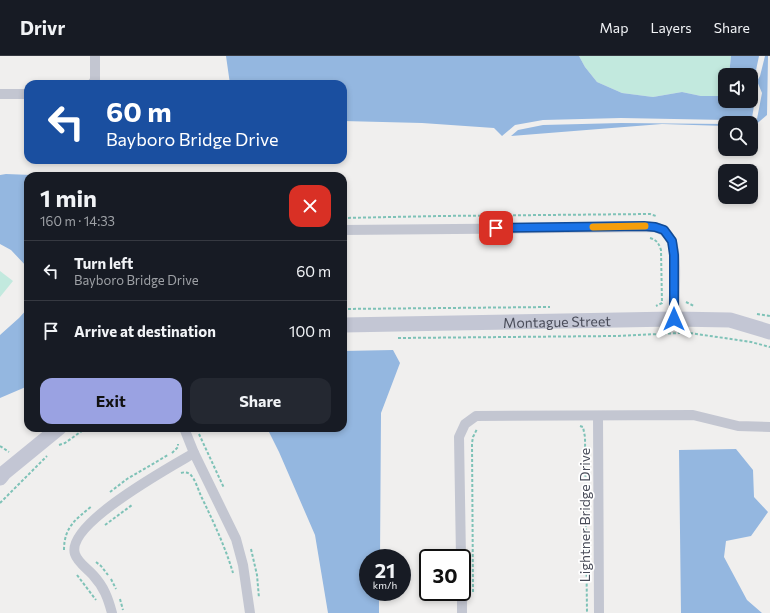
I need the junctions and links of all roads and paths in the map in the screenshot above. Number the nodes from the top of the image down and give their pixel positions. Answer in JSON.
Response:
{"nodes":[{"id":1,"x":95,"y":56,"type":"edge"},
{"id":2,"x":95,"y":80,"type":"edge"},
{"id":3,"x":0,"y":94,"type":"edge"},
{"id":4,"x":24,"y":94,"type":"edge"},
{"id":5,"x":660,"y":217,"type":"dead end"},
{"id":6,"x":347,"y":218,"type":"edge"},
{"id":7,"x":347,"y":230,"type":"edge"},
{"id":8,"x":648,"y":238,"type":"dead end"},
{"id":9,"x":685,"y":296,"type":"dead end"},
{"id":10,"x":654,"y":306,"type":"dead end"},
{"id":11,"x":554,"y":307,"type":"dead end"},
{"id":12,"x":698,"y":307,"type":"dead end"},
{"id":13,"x":347,"y":309,"type":"edge"},
{"id":14,"x":751,"y":312,"type":"dead end"},
{"id":15,"x":770,"y":316,"type":"edge"},
{"id":16,"x":674,"y":319,"type":"junction"},
{"id":17,"x":347,"y":325,"type":"edge"},
{"id":18,"x":770,"y":332,"type":"edge"},
{"id":19,"x":392,"y":338,"type":"dead end"},
{"id":20,"x":770,"y":347,"type":"edge"},
{"id":21,"x":598,"y":416,"type":"junction"},
{"id":22,"x":575,"y":425,"type":"dead end"},
{"id":23,"x":479,"y":427,"type":"dead end"},
{"id":24,"x":770,"y":427,"type":"edge"},
{"id":25,"x":53,"y":432,"type":"edge"},
{"id":26,"x":80,"y":432,"type":"edge"},
{"id":27,"x":186,"y":432,"type":"edge"},
{"id":28,"x":0,"y":446,"type":"edge"},
{"id":29,"x":13,"y":449,"type":"dead end"},
{"id":30,"x":54,"y":449,"type":"dead end"},
{"id":31,"x":194,"y":453,"type":"junction"},
{"id":32,"x":49,"y":454,"type":"dead end"},
{"id":33,"x":177,"y":476,"type":"dead end"},
{"id":34,"x":0,"y":478,"type":"edge"},
{"id":35,"x":0,"y":503,"type":"edge"},
{"id":36,"x":133,"y":504,"type":"dead end"},
{"id":37,"x":104,"y":526,"type":"dead end"},
{"id":38,"x":461,"y":549,"type":"edge"},
{"id":39,"x":95,"y":561,"type":"dead end"},
{"id":40,"x":234,"y":578,"type":"dead end"},
{"id":41,"x":117,"y":590,"type":"dead end"},
{"id":42,"x":119,"y":597,"type":"dead end"},
{"id":43,"x":473,"y":598,"type":"dead end"},
{"id":44,"x":462,"y":601,"type":"edge"},
{"id":45,"x":112,"y":613,"type":"edge"},
{"id":46,"x":123,"y":613,"type":"edge"},
{"id":47,"x":250,"y":613,"type":"edge"},
{"id":48,"x":462,"y":613,"type":"edge"},
{"id":49,"x":587,"y":613,"type":"edge"},
{"id":50,"x":599,"y":613,"type":"edge"}],
"edges":[{"from":1,"to":2,"type":"street"},
{"from":3,"to":4,"type":"street"},
{"from":5,"to":6,"type":"path"},
{"from":7,"to":16,"type":"street"},
{"from":8,"to":10,"type":"path"},
{"from":9,"to":12,"type":"path"},
{"from":11,"to":13,"type":"path"},
{"from":14,"to":15,"type":"path"},
{"from":16,"to":17,"type":"street","name":"Montague Street"},
{"from":16,"to":18,"type":"street","name":"Montague Street"},
{"from":19,"to":20,"type":"path"},
{"from":21,"to":24,"type":"street"},
{"from":21,"to":38,"type":"street"},
{"from":21,"to":50,"type":"street","name":"Lightner Bridge Drive"},
{"from":22,"to":49,"type":"path"},
{"from":23,"to":43,"type":"path"},
{"from":25,"to":34,"type":"street"},
{"from":26,"to":30,"type":"path"},
{"from":27,"to":31,"type":"street"},
{"from":28,"to":29,"type":"path"},
{"from":31,"to":45,"type":"street"},
{"from":31,"to":47,"type":"street"},
{"from":32,"to":35,"type":"path"},
{"from":33,"to":40,"type":"path"},
{"from":36,"to":37,"type":"path"},
{"from":39,"to":41,"type":"path"},
{"from":42,"to":46,"type":"path"},
{"from":44,"to":48,"type":"street"}]}
